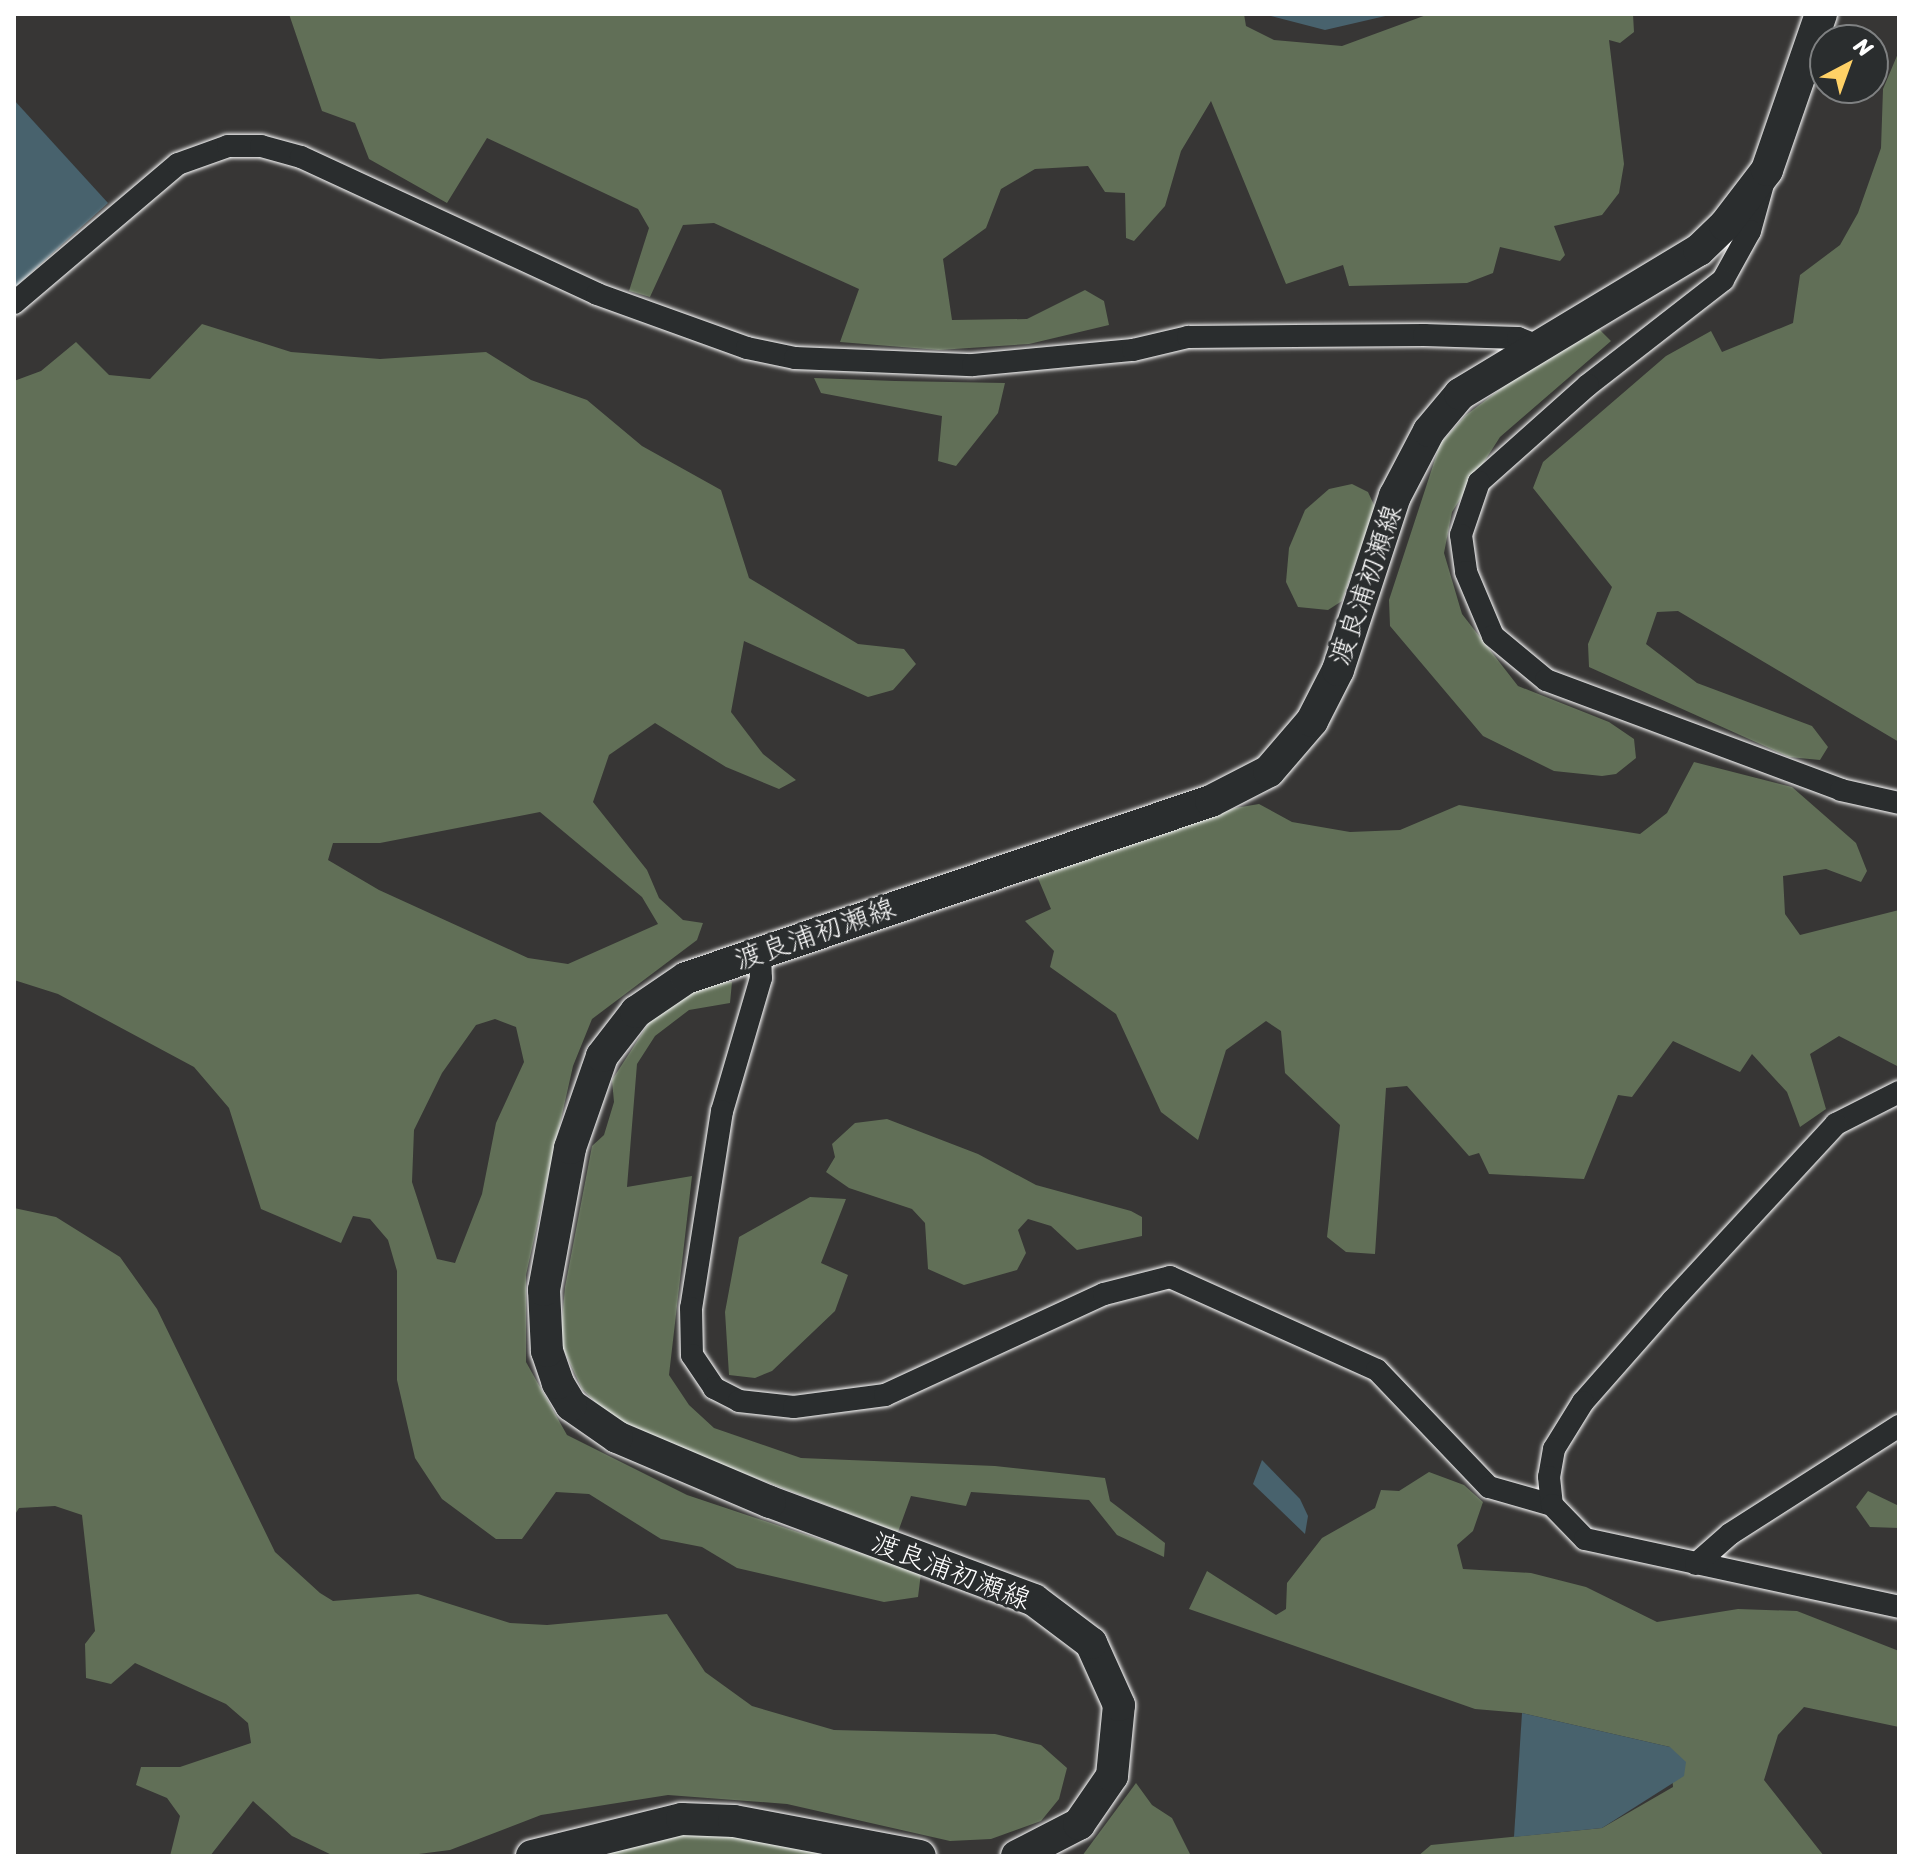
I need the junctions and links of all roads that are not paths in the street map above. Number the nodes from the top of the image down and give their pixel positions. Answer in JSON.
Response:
{"nodes":[{"id":1,"x":1821,"y":14,"type":"edge"},
{"id":2,"x":1767,"y":170,"type":"junction"},
{"id":3,"x":14,"y":303,"type":"edge"},
{"id":4,"x":1535,"y":345,"type":"junction"},
{"id":5,"x":1899,"y":803,"type":"edge"},
{"id":6,"x":760,"y":952,"type":"junction"},
{"id":7,"x":1899,"y":1092,"type":"edge"},
{"id":8,"x":1899,"y":1426,"type":"edge"},
{"id":9,"x":1552,"y":1505,"type":"junction"},
{"id":10,"x":1696,"y":1564,"type":"junction"},
{"id":11,"x":1899,"y":1607,"type":"edge"},
{"id":12,"x":532,"y":1856,"type":"edge"},
{"id":13,"x":920,"y":1856,"type":"edge"},
{"id":14,"x":1017,"y":1856,"type":"edge"}],
"edges":[{"from":1,"to":2,"type":"main road","name":"渡良浦初瀬線"},
{"from":2,"to":4,"type":"main road","name":"渡良浦初瀬線"},
{"from":2,"to":5,"type":"street"},
{"from":3,"to":4,"type":"street"},
{"from":4,"to":6,"type":"main road","name":"渡良浦初瀬線"},
{"from":6,"to":9,"type":"street"},
{"from":6,"to":14,"type":"main road","name":"渡良浦初瀬線"},
{"from":7,"to":9,"type":"street"},
{"from":8,"to":10,"type":"street"},
{"from":9,"to":10,"type":"street"},
{"from":10,"to":11,"type":"street"},
{"from":12,"to":13,"type":"main road"}]}
